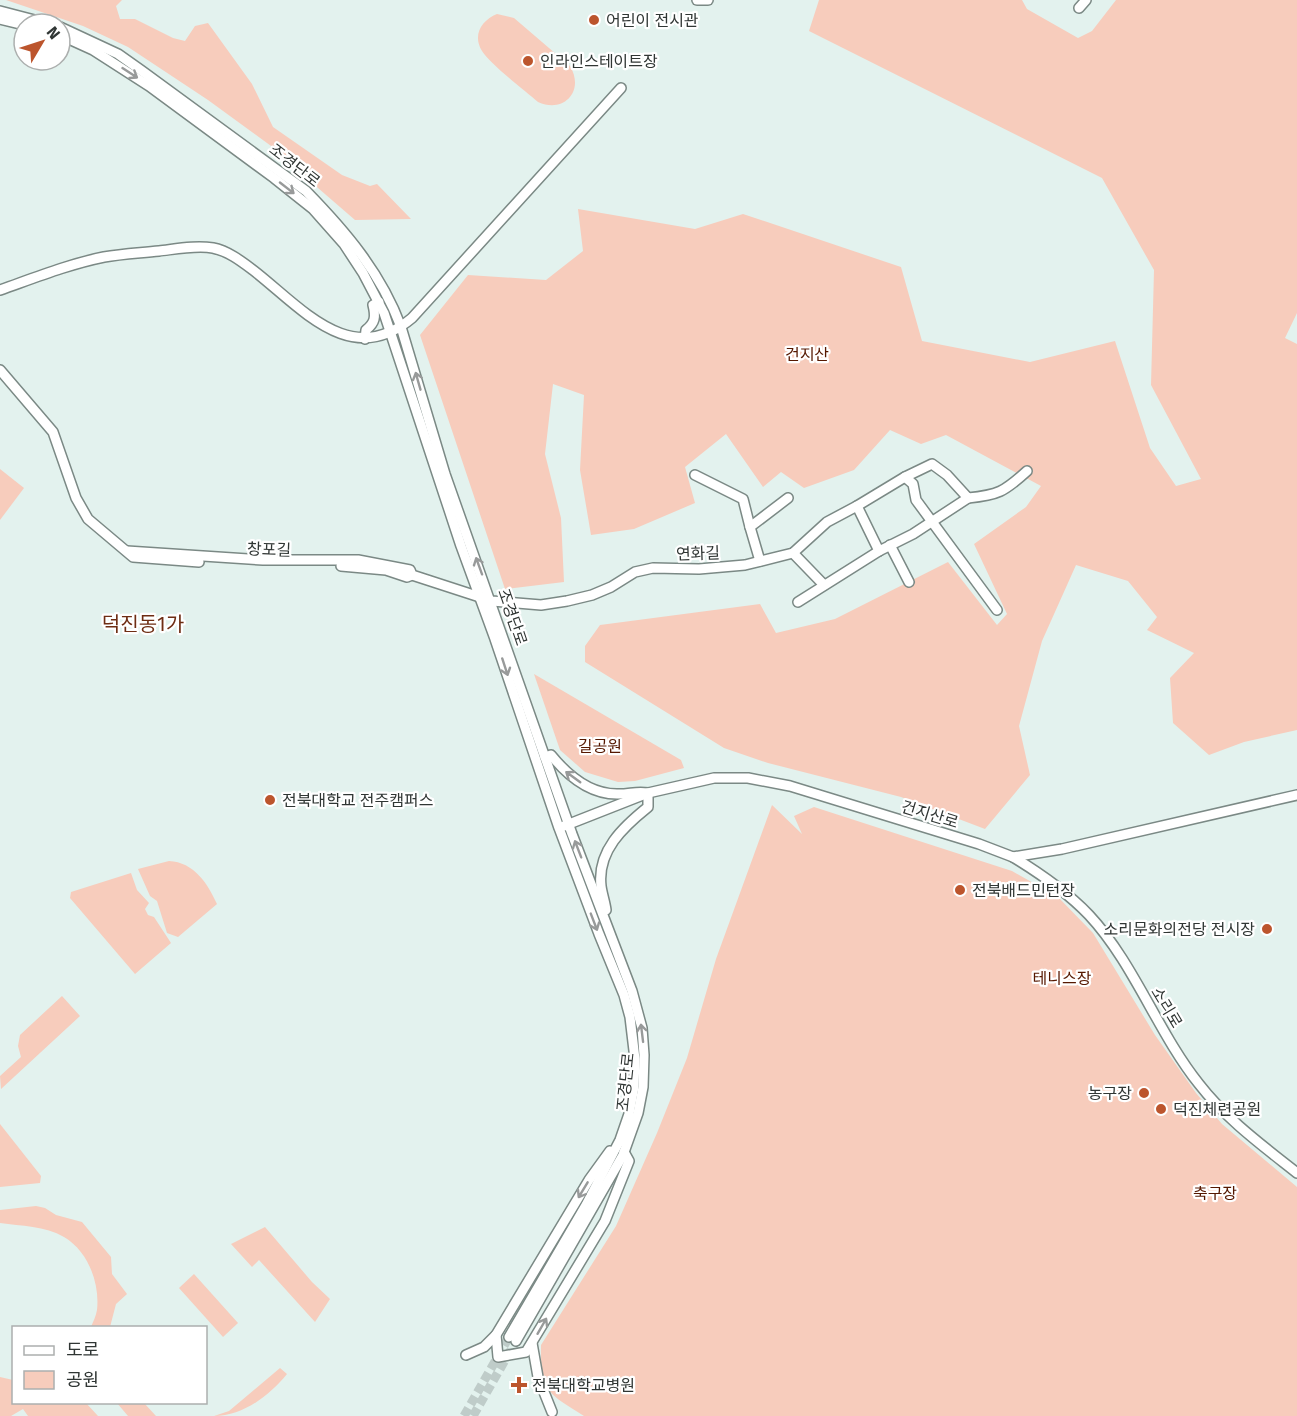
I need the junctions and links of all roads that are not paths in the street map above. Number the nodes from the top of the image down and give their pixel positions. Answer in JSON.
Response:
{"nodes":[{"id":1,"x":698,"y":0,"type":"edge"},
{"id":2,"x":708,"y":0,"type":"edge"},
{"id":3,"x":1086,"y":0,"type":"edge"},
{"id":4,"x":1079,"y":8,"type":"dead end"},
{"id":5,"x":72,"y":33,"type":"edge"},
{"id":6,"x":72,"y":40,"type":"edge"},
{"id":7,"x":621,"y":88,"type":"dead end"},
{"id":8,"x":0,"y":290,"type":"edge"},
{"id":9,"x":379,"y":302,"type":"junction"},
{"id":10,"x":401,"y":327,"type":"junction"},
{"id":11,"x":390,"y":334,"type":"junction"},
{"id":12,"x":365,"y":339,"type":"junction"},
{"id":13,"x":0,"y":370,"type":"edge"},
{"id":14,"x":1027,"y":471,"type":"dead end"},
{"id":15,"x":695,"y":475,"type":"dead end"},
{"id":16,"x":905,"y":477,"type":"junction"},
{"id":17,"x":788,"y":498,"type":"dead end"},
{"id":18,"x":968,"y":498,"type":"junction"},
{"id":19,"x":857,"y":506,"type":"junction"},
{"id":20,"x":932,"y":520,"type":"junction"},
{"id":21,"x":750,"y":527,"type":"junction"},
{"id":22,"x":890,"y":545,"type":"junction"},
{"id":23,"x":879,"y":551,"type":"junction"},
{"id":24,"x":793,"y":553,"type":"junction"},
{"id":25,"x":760,"y":561,"type":"junction"},
{"id":26,"x":909,"y":582,"type":"dead end"},
{"id":27,"x":824,"y":585,"type":"junction"},
{"id":28,"x":481,"y":599,"type":"junction"},
{"id":29,"x":492,"y":602,"type":"junction"},
{"id":30,"x":798,"y":602,"type":"dead end"},
{"id":31,"x":997,"y":610,"type":"dead end"},
{"id":32,"x":545,"y":757,"type":"junction"},
{"id":33,"x":648,"y":793,"type":"junction"},
{"id":34,"x":1297,"y":795,"type":"edge"},
{"id":35,"x":569,"y":824,"type":"junction"},
{"id":36,"x":559,"y":828,"type":"junction"},
{"id":37,"x":1013,"y":857,"type":"junction"},
{"id":38,"x":609,"y":930,"type":"junction"},
{"id":39,"x":621,"y":1148,"type":"junction"},
{"id":40,"x":1297,"y":1173,"type":"edge"},
{"id":41,"x":496,"y":1335,"type":"junction"},
{"id":42,"x":512,"y":1339,"type":"tunnel mouth"},
{"id":43,"x":532,"y":1343,"type":"junction"},
{"id":44,"x":466,"y":1355,"type":"dead end"},
{"id":45,"x":552,"y":1412,"type":"dead end"}],
"edges":[{"from":1,"to":2,"type":"street"},
{"from":3,"to":4,"type":"street"},
{"from":5,"to":10,"type":"street","name":"조경단로"},
{"from":6,"to":9,"type":"street","name":"조경단로","one_way":true},
{"from":7,"to":10,"type":"street"},
{"from":8,"to":12,"type":"street"},
{"from":9,"to":11,"type":"street","name":"조경단로"},
{"from":9,"to":12,"type":"street"},
{"from":10,"to":11,"type":"street"},
{"from":29,"to":10,"type":"street","name":"조경단로","one_way":true},
{"from":11,"to":12,"type":"street"},
{"from":11,"to":28,"type":"street","name":"조경단로"},
{"from":13,"to":28,"type":"street","name":"창포길"},
{"from":14,"to":18,"type":"street"},
{"from":15,"to":21,"type":"street"},
{"from":16,"to":18,"type":"street","name":"연화길"},
{"from":16,"to":19,"type":"street","name":"연화길"},
{"from":16,"to":20,"type":"street"},
{"from":17,"to":21,"type":"street"},
{"from":18,"to":20,"type":"street"},
{"from":19,"to":23,"type":"street"},
{"from":19,"to":24,"type":"street","name":"연화길"},
{"from":20,"to":22,"type":"street"},
{"from":20,"to":31,"type":"street"},
{"from":21,"to":25,"type":"street"},
{"from":22,"to":23,"type":"street"},
{"from":22,"to":26,"type":"street"},
{"from":23,"to":27,"type":"street"},
{"from":24,"to":25,"type":"street","name":"연화길"},
{"from":24,"to":27,"type":"street"},
{"from":25,"to":29,"type":"street","name":"연화길"},
{"from":27,"to":30,"type":"street"},
{"from":28,"to":29,"type":"street","name":"연화길"},
{"from":28,"to":36,"type":"street","name":"조경단로","one_way":true},
{"from":29,"to":32,"type":"street","name":"조경단로"},
{"from":33,"to":32,"type":"street","one_way":true},
{"from":32,"to":35,"type":"street","name":"조경단로"},
{"from":33,"to":35,"type":"street","name":"건지산로"},
{"from":33,"to":37,"type":"street","name":"건지산로"},
{"from":33,"to":38,"type":"street"},
{"from":34,"to":37,"type":"street"},
{"from":35,"to":36,"type":"street","name":"건지산로"},
{"from":38,"to":35,"type":"street","name":"조경단로","one_way":true},
{"from":36,"to":39,"type":"street","name":"조경단로","one_way":true},
{"from":37,"to":40,"type":"street","name":"소리로"},
{"from":39,"to":38,"type":"street","name":"조경단로","one_way":true},
{"from":39,"to":41,"type":"street","one_way":true},
{"from":39,"to":42,"type":"street","name":"조경단로"},
{"from":43,"to":39,"type":"street","one_way":true},
{"from":41,"to":43,"type":"street"},
{"from":41,"to":44,"type":"street"},
{"from":43,"to":45,"type":"street"}]}
